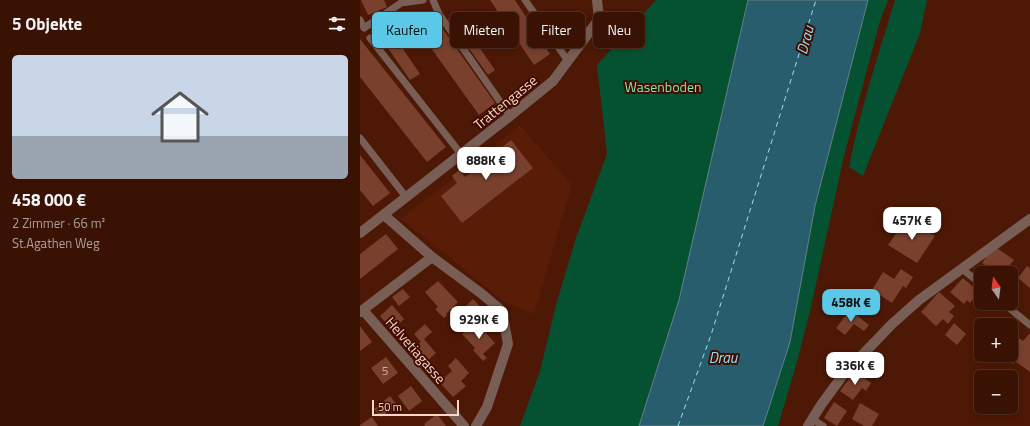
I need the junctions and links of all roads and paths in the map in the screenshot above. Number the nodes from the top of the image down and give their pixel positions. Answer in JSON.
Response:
{"nodes":[{"id":1,"x":423,"y":0,"type":"edge"},
{"id":2,"x":433,"y":0,"type":"edge"},
{"id":3,"x":525,"y":0,"type":"edge"},
{"id":4,"x":598,"y":0,"type":"edge"},
{"id":5,"x":401,"y":1,"type":"edge"},
{"id":6,"x":360,"y":20,"type":"edge"},
{"id":7,"x":370,"y":38,"type":"dead end"},
{"id":8,"x":568,"y":61,"type":"junction"},
{"id":9,"x":510,"y":116,"type":"junction"},
{"id":10,"x":360,"y":138,"type":"edge"},
{"id":11,"x":460,"y":154,"type":"junction"},
{"id":12,"x":406,"y":197,"type":"junction"},
{"id":13,"x":384,"y":215,"type":"junction"},
{"id":14,"x":1030,"y":220,"type":"edge"},
{"id":15,"x":360,"y":233,"type":"edge"},
{"id":16,"x":432,"y":258,"type":"junction"},
{"id":17,"x":962,"y":268,"type":"junction"},
{"id":18,"x":974,"y":278,"type":"edge"},
{"id":19,"x":1012,"y":310,"type":"edge"},
{"id":20,"x":361,"y":311,"type":"edge"},
{"id":21,"x":1030,"y":325,"type":"edge"},
{"id":22,"x":810,"y":422,"type":"edge"},
{"id":23,"x":464,"y":426,"type":"edge"},
{"id":24,"x":476,"y":426,"type":"edge"},
{"id":25,"x":823,"y":426,"type":"edge"}],
"edges":[{"from":1,"to":5,"type":"lane"},
{"from":2,"to":9,"type":"lane"},
{"from":3,"to":8,"type":"lane"},
{"from":4,"to":8,"type":"street","name":"Trattengasse"},
{"from":5,"to":6,"type":"lane"},
{"from":7,"to":11,"type":"lane"},
{"from":8,"to":9,"type":"street","name":"Trattengasse"},
{"from":9,"to":11,"type":"street","name":"Trattengasse"},
{"from":10,"to":12,"type":"lane"},
{"from":11,"to":12,"type":"street","name":"Trattengasse"},
{"from":12,"to":13,"type":"street","name":"Trattengasse"},
{"from":13,"to":15,"type":"street","name":"Trattengasse"},
{"from":13,"to":16,"type":"street"},
{"from":14,"to":17,"type":"street"},
{"from":16,"to":20,"type":"street"},
{"from":16,"to":24,"type":"street"},
{"from":17,"to":18,"type":"lane"},
{"from":17,"to":22,"type":"street"},
{"from":19,"to":21,"type":"lane"},
{"from":20,"to":23,"type":"street","name":"Helvetiagasse"},
{"from":22,"to":25,"type":"lane"}]}
